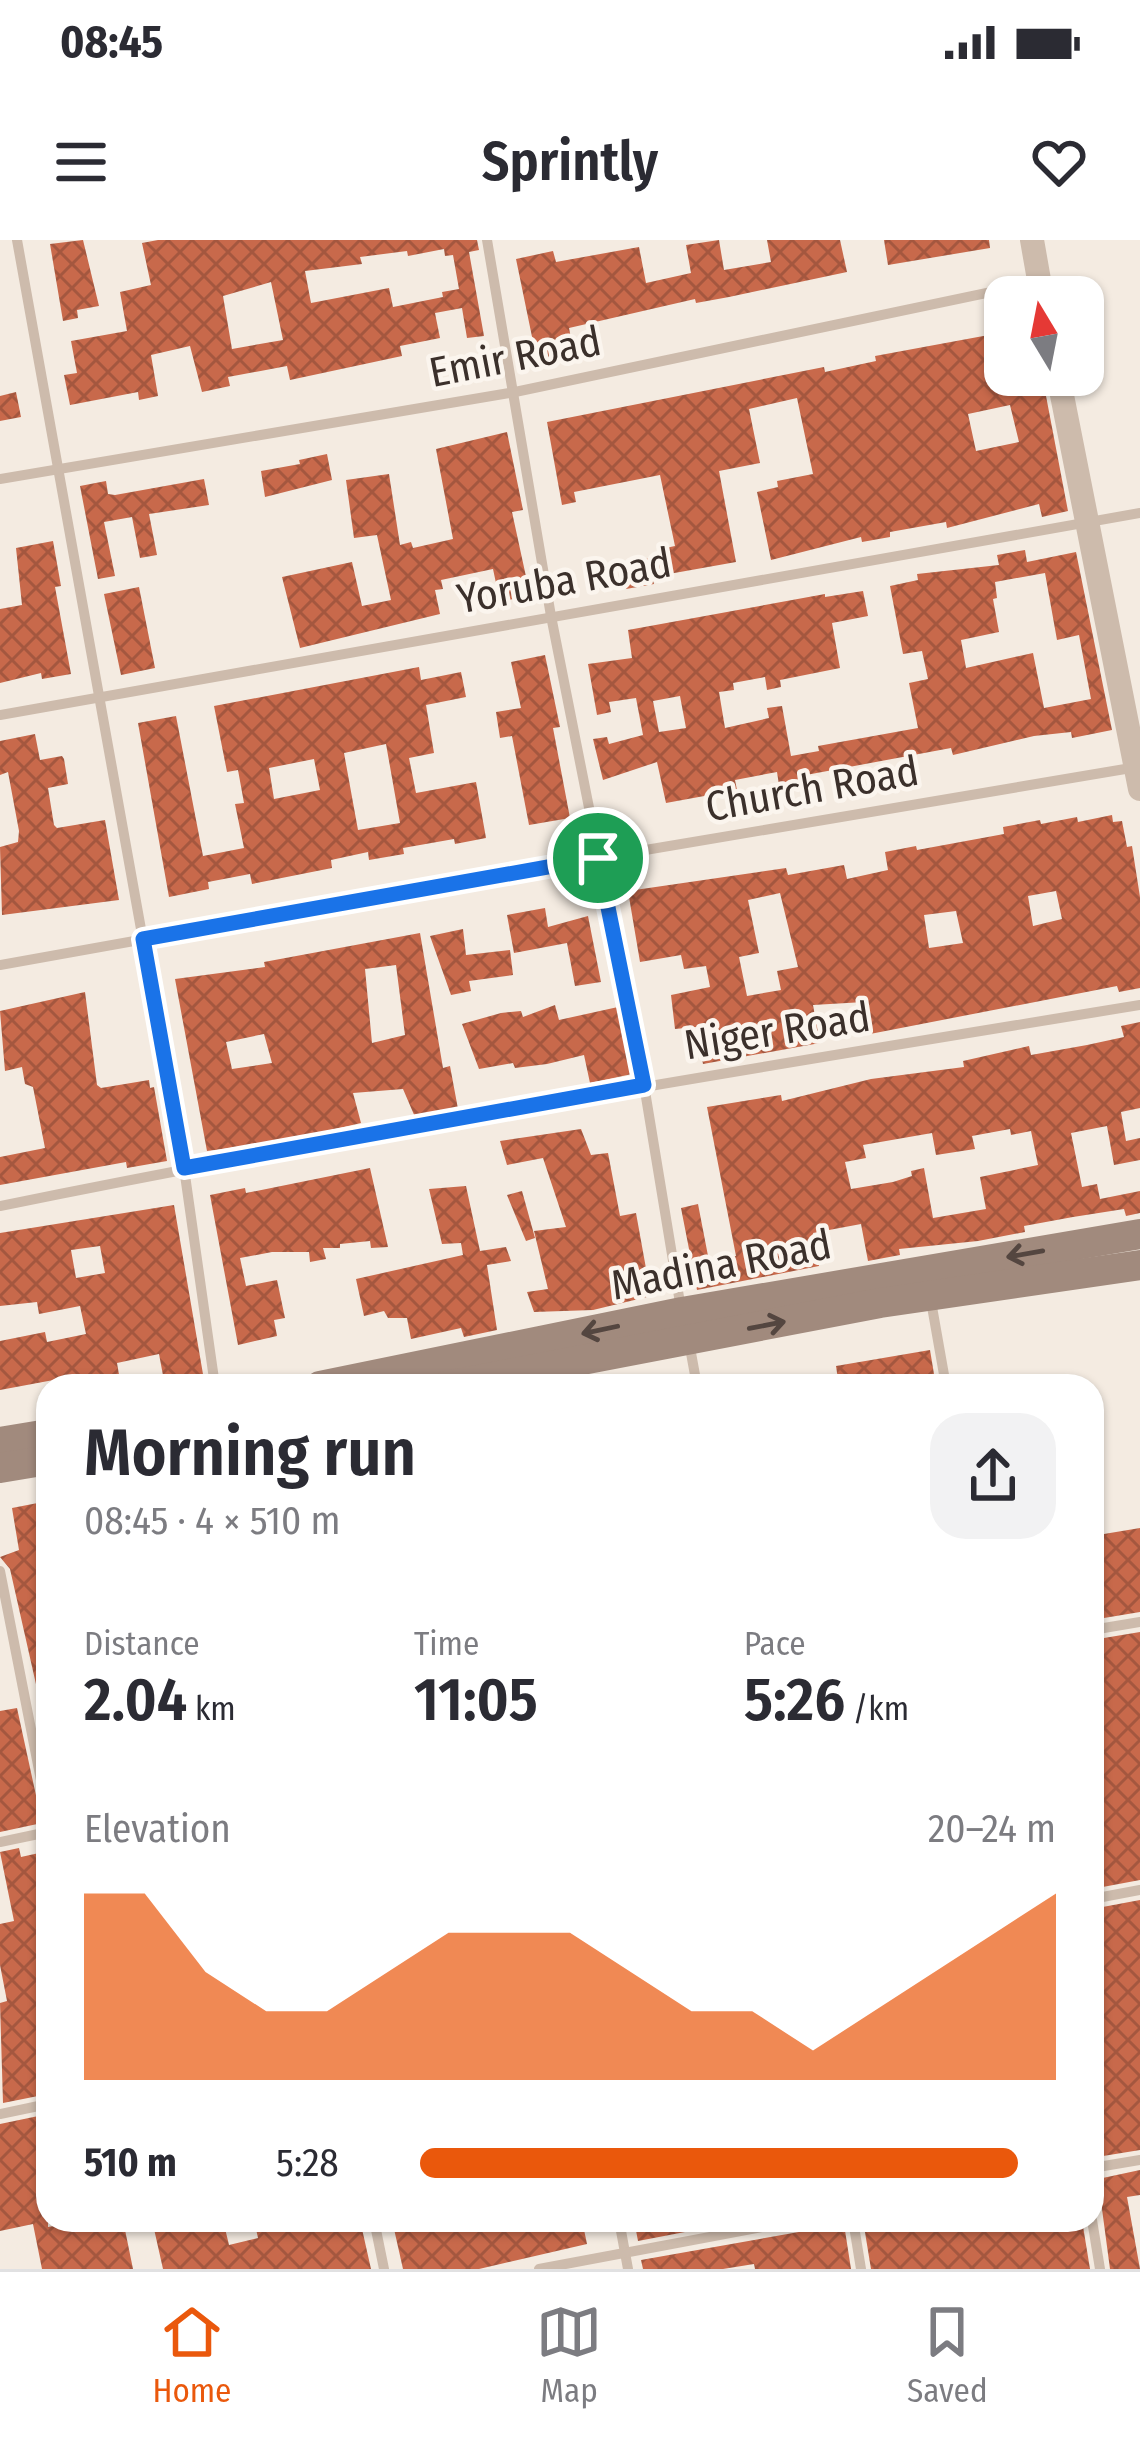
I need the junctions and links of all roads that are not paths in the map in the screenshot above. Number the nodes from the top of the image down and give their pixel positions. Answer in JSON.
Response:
{"nodes":[{"id":1,"x":17,"y":240,"type":"edge"},
{"id":2,"x":487,"y":240,"type":"edge"},
{"id":3,"x":1032,"y":240,"type":"edge"},
{"id":4,"x":1038,"y":276,"type":"edge"},
{"id":5,"x":984,"y":301,"type":"edge"},
{"id":6,"x":515,"y":392,"type":"junction"},
{"id":7,"x":1062,"y":396,"type":"edge"},
{"id":8,"x":58,"y":468,"type":"junction"},
{"id":9,"x":0,"y":478,"type":"edge"},
{"id":10,"x":1140,"y":513,"type":"edge"},
{"id":11,"x":1087,"y":520,"type":"junction"},
{"id":12,"x":550,"y":616,"type":"junction"},
{"id":13,"x":100,"y":697,"type":"junction"},
{"id":14,"x":0,"y":715,"type":"edge"},
{"id":15,"x":1138,"y":774,"type":"edge"},
{"id":16,"x":598,"y":858,"type":"junction"},
{"id":17,"x":143,"y":939,"type":"junction"},
{"id":18,"x":0,"y":965,"type":"edge"},
{"id":19,"x":1140,"y":1005,"type":"edge"},
{"id":20,"x":644,"y":1085,"type":"junction"},
{"id":21,"x":184,"y":1168,"type":"junction"},
{"id":22,"x":0,"y":1206,"type":"edge"},
{"id":23,"x":1140,"y":1234,"type":"edge"},
{"id":24,"x":1140,"y":1264,"type":"edge"},
{"id":25,"x":930,"y":1295,"type":"junction"},
{"id":26,"x":686,"y":1326,"type":"junction"},
{"id":27,"x":213,"y":1374,"type":"edge"},
{"id":28,"x":393,"y":1374,"type":"edge"},
{"id":29,"x":498,"y":1374,"type":"edge"},
{"id":30,"x":695,"y":1374,"type":"edge"},
{"id":31,"x":944,"y":1374,"type":"edge"},
{"id":32,"x":36,"y":1436,"type":"edge"},
{"id":33,"x":0,"y":1442,"type":"edge"},
{"id":34,"x":36,"y":1462,"type":"edge"},
{"id":35,"x":0,"y":1468,"type":"edge"},
{"id":36,"x":0,"y":1571,"type":"edge"},
{"id":37,"x":1140,"y":1622,"type":"edge"},
{"id":38,"x":1104,"y":1628,"type":"edge"},
{"id":39,"x":36,"y":1755,"type":"edge"},
{"id":40,"x":36,"y":1834,"type":"edge"},
{"id":41,"x":0,"y":1842,"type":"edge"},
{"id":42,"x":1140,"y":1890,"type":"edge"},
{"id":43,"x":1104,"y":1897,"type":"edge"},
{"id":44,"x":36,"y":2106,"type":"edge"},
{"id":45,"x":0,"y":2114,"type":"edge"},
{"id":46,"x":1140,"y":2159,"type":"edge"},
{"id":47,"x":1104,"y":2166,"type":"edge"},
{"id":48,"x":376,"y":2232,"type":"edge"},
{"id":49,"x":621,"y":2232,"type":"edge"},
{"id":50,"x":732,"y":2232,"type":"edge"},
{"id":51,"x":855,"y":2232,"type":"edge"},
{"id":52,"x":1094,"y":2232,"type":"edge"},
{"id":53,"x":625,"y":2251,"type":"junction"},
{"id":54,"x":384,"y":2269,"type":"edge"},
{"id":55,"x":538,"y":2269,"type":"edge"},
{"id":56,"x":628,"y":2269,"type":"edge"},
{"id":57,"x":861,"y":2269,"type":"edge"},
{"id":58,"x":1100,"y":2269,"type":"edge"}],
"edges":[{"from":1,"to":8,"type":"lane"},
{"from":2,"to":6,"type":"lane"},
{"from":3,"to":4,"type":"street"},
{"from":5,"to":6,"type":"lane","name":"Emir Road"},
{"from":6,"to":8,"type":"lane","name":"Emir Road"},
{"from":6,"to":12,"type":"lane"},
{"from":7,"to":11,"type":"street"},
{"from":8,"to":9,"type":"lane","name":"Emir Road"},
{"from":8,"to":13,"type":"lane"},
{"from":10,"to":11,"type":"lane","name":"Yoruba Road"},
{"from":11,"to":12,"type":"lane","name":"Yoruba Road"},
{"from":11,"to":15,"type":"street"},
{"from":12,"to":13,"type":"lane","name":"Yoruba Road"},
{"from":12,"to":16,"type":"lane"},
{"from":13,"to":14,"type":"lane","name":"Yoruba Road"},
{"from":13,"to":17,"type":"lane"},
{"from":15,"to":16,"type":"lane","name":"Church Road"},
{"from":16,"to":17,"type":"lane","name":"Church Road"},
{"from":16,"to":20,"type":"lane"},
{"from":17,"to":18,"type":"lane","name":"Church Road"},
{"from":17,"to":21,"type":"lane"},
{"from":19,"to":20,"type":"lane","name":"Niger Road"},
{"from":20,"to":21,"type":"lane","name":"Niger Road"},
{"from":20,"to":26,"type":"lane"},
{"from":21,"to":22,"type":"lane","name":"Niger Road"},
{"from":21,"to":27,"type":"lane"},
{"from":23,"to":26,"type":"main road","name":"Madina Road","one_way":true},
{"from":24,"to":25,"type":"main road","name":"Madina Road"},
{"from":26,"to":25,"type":"main road","name":"Madina Road","one_way":true},
{"from":25,"to":31,"type":"lane"},
{"from":26,"to":28,"type":"main road","name":"Madina Road","one_way":true},
{"from":26,"to":29,"type":"main road","name":"Madina Road"},
{"from":26,"to":30,"type":"lane"},
{"from":32,"to":33,"type":"main road"},
{"from":34,"to":35,"type":"main road"},
{"from":36,"to":39,"type":"lane"},
{"from":37,"to":38,"type":"lane"},
{"from":40,"to":41,"type":"lane"},
{"from":42,"to":43,"type":"lane"},
{"from":44,"to":45,"type":"lane"},
{"from":46,"to":47,"type":"lane"},
{"from":48,"to":54,"type":"lane"},
{"from":49,"to":53,"type":"lane"},
{"from":50,"to":53,"type":"lane"},
{"from":51,"to":57,"type":"lane"},
{"from":52,"to":58,"type":"lane"},
{"from":53,"to":55,"type":"lane"},
{"from":53,"to":56,"type":"lane"}]}
